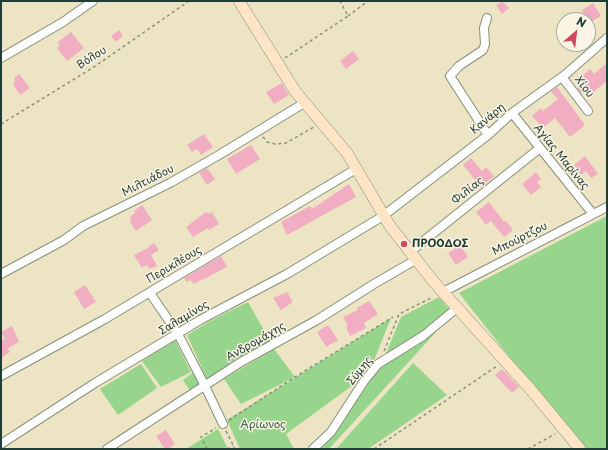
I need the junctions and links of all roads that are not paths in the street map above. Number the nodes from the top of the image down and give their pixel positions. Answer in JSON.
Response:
{"nodes":[{"id":1,"x":93,"y":1,"type":"edge"},
{"id":2,"x":239,"y":1,"type":"edge"},
{"id":3,"x":487,"y":18,"type":"dead end"},
{"id":4,"x":607,"y":38,"type":"edge"},
{"id":5,"x":1,"y":58,"type":"edge"},
{"id":6,"x":562,"y":77,"type":"junction"},
{"id":7,"x":304,"y":103,"type":"junction"},
{"id":8,"x":588,"y":111,"type":"dead end"},
{"id":9,"x":512,"y":113,"type":"junction"},
{"id":10,"x":488,"y":135,"type":"junction"},
{"id":11,"x":540,"y":148,"type":"junction"},
{"id":12,"x":356,"y":169,"type":"junction"},
{"id":13,"x":607,"y":207,"type":"edge"},
{"id":14,"x":593,"y":214,"type":"junction"},
{"id":15,"x":383,"y":216,"type":"junction"},
{"id":16,"x":414,"y":255,"type":"junction"},
{"id":17,"x":1,"y":274,"type":"edge"},
{"id":18,"x":443,"y":292,"type":"junction"},
{"id":19,"x":150,"y":293,"type":"junction"},
{"id":20,"x":457,"y":308,"type":"junction"},
{"id":21,"x":178,"y":334,"type":"junction"},
{"id":22,"x":1,"y":376,"type":"edge"},
{"id":23,"x":205,"y":386,"type":"junction"},
{"id":24,"x":223,"y":424,"type":"road end"},
{"id":25,"x":1,"y":444,"type":"edge"},
{"id":26,"x":107,"y":449,"type":"edge"},
{"id":27,"x":313,"y":449,"type":"edge"},
{"id":28,"x":580,"y":449,"type":"edge"}],
"edges":[{"from":1,"to":5,"type":"street"},
{"from":2,"to":7,"type":"street"},
{"from":3,"to":10,"type":"street"},
{"from":4,"to":6,"type":"street","name":"Κανάρη"},
{"from":6,"to":8,"type":"street","name":"Χίου"},
{"from":6,"to":9,"type":"street","name":"Κανάρη"},
{"from":7,"to":12,"type":"street"},
{"from":7,"to":17,"type":"street","name":"Μιλτιάδου"},
{"from":9,"to":10,"type":"street","name":"Κανάρη"},
{"from":9,"to":11,"type":"street","name":"Αγίας Μαρίνας"},
{"from":10,"to":15,"type":"street","name":"Κανάρη"},
{"from":11,"to":14,"type":"street","name":"Αγίας Μαρίνας"},
{"from":11,"to":16,"type":"street","name":"Φιλίας"},
{"from":12,"to":15,"type":"street"},
{"from":12,"to":19,"type":"street","name":"Περικλέους"},
{"from":13,"to":14,"type":"street","name":"Μπούρτζου"},
{"from":14,"to":18,"type":"street","name":"Μπούρτζου"},
{"from":15,"to":16,"type":"street"},
{"from":15,"to":21,"type":"street","name":"Σαλαμίνος"},
{"from":16,"to":18,"type":"street"},
{"from":16,"to":23,"type":"street","name":"Ανδρομάχης"},
{"from":18,"to":20,"type":"street"},
{"from":19,"to":21,"type":"street"},
{"from":19,"to":22,"type":"street","name":"Περικλέους"},
{"from":20,"to":27,"type":"street","name":"Σύμης"},
{"from":20,"to":28,"type":"street"},
{"from":21,"to":23,"type":"street"},
{"from":21,"to":25,"type":"street","name":"Σαλαμίνος"},
{"from":23,"to":24,"type":"street"},
{"from":23,"to":26,"type":"street","name":"Ανδρομάχης"}]}
